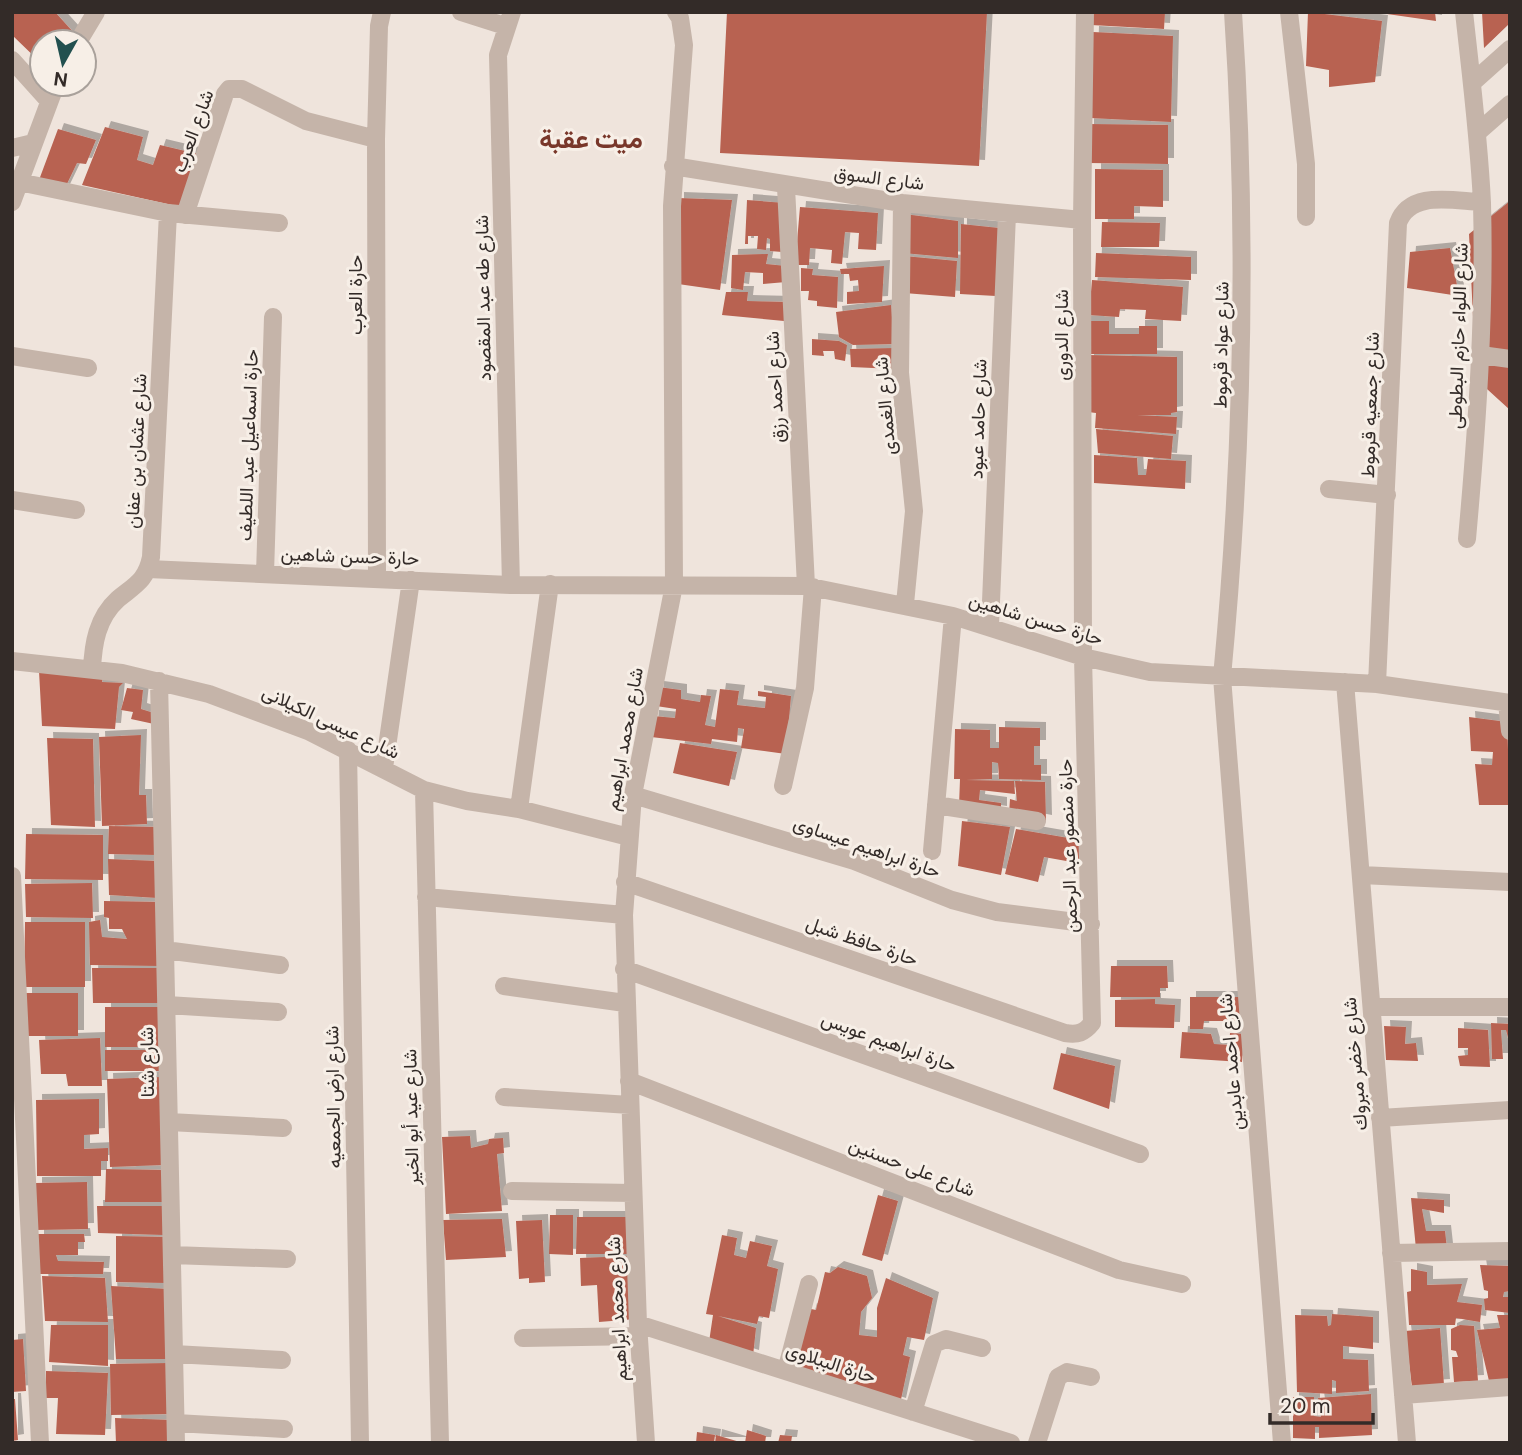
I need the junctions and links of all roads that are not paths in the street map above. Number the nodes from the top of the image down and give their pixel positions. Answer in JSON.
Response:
{"nodes":[{"id":1,"x":96,"y":12,"type":"edge"},
{"id":2,"x":382,"y":12,"type":"edge"},
{"id":3,"x":461,"y":12,"type":"edge"},
{"id":4,"x":676,"y":12,"type":"edge"},
{"id":5,"x":1085,"y":12,"type":"edge"},
{"id":6,"x":1233,"y":12,"type":"edge"},
{"id":7,"x":1289,"y":12,"type":"edge"},
{"id":8,"x":1464,"y":12,"type":"edge"},
{"id":9,"x":509,"y":19,"type":"edge"},
{"id":10,"x":86,"y":28,"type":"edge"},
{"id":11,"x":1510,"y":49,"type":"edge"},
{"id":12,"x":12,"y":60,"type":"edge"},
{"id":13,"x":28,"y":73,"type":"edge"},
{"id":14,"x":1472,"y":83,"type":"junction"},
{"id":15,"x":50,"y":98,"type":"edge"},
{"id":16,"x":1510,"y":104,"type":"edge"},
{"id":17,"x":1477,"y":134,"type":"junction"},
{"id":18,"x":376,"y":139,"type":"junction"},
{"id":19,"x":33,"y":143,"type":"junction"},
{"id":20,"x":12,"y":148,"type":"edge"},
{"id":21,"x":673,"y":166,"type":"junction"},
{"id":22,"x":19,"y":181,"type":"junction"},
{"id":23,"x":786,"y":187,"type":"junction"},
{"id":24,"x":12,"y":202,"type":"edge"},
{"id":25,"x":1482,"y":202,"type":"junction"},
{"id":26,"x":902,"y":203,"type":"junction"},
{"id":27,"x":176,"y":214,"type":"junction"},
{"id":28,"x":1007,"y":214,"type":"junction"},
{"id":29,"x":1306,"y":217,"type":"dead end"},
{"id":30,"x":1082,"y":220,"type":"junction"},
{"id":31,"x":279,"y":223,"type":"dead end"},
{"id":32,"x":274,"y":317,"type":"dead end"},
{"id":33,"x":1480,"y":355,"type":"junction"},
{"id":34,"x":12,"y":356,"type":"edge"},
{"id":35,"x":1510,"y":359,"type":"edge"},
{"id":36,"x":88,"y":368,"type":"dead end"},
{"id":37,"x":1329,"y":489,"type":"dead end"},
{"id":38,"x":1387,"y":495,"type":"junction"},
{"id":39,"x":12,"y":500,"type":"edge"},
{"id":40,"x":75,"y":510,"type":"dead end"},
{"id":41,"x":1467,"y":539,"type":"dead end"},
{"id":42,"x":148,"y":569,"type":"junction"},
{"id":43,"x":265,"y":574,"type":"junction"},
{"id":44,"x":377,"y":578,"type":"junction"},
{"id":45,"x":411,"y":580,"type":"junction"},
{"id":46,"x":550,"y":584,"type":"junction"},
{"id":47,"x":674,"y":584,"type":"junction"},
{"id":48,"x":511,"y":585,"type":"junction"},
{"id":49,"x":809,"y":586,"type":"junction"},
{"id":50,"x":905,"y":604,"type":"junction"},
{"id":51,"x":953,"y":616,"type":"junction"},
{"id":52,"x":990,"y":626,"type":"junction"},
{"id":53,"x":1083,"y":657,"type":"junction"},
{"id":54,"x":12,"y":661,"type":"edge"},
{"id":55,"x":92,"y":670,"type":"junction"},
{"id":56,"x":1222,"y":677,"type":"junction"},
{"id":57,"x":159,"y":681,"type":"junction"},
{"id":58,"x":1345,"y":682,"type":"junction"},
{"id":59,"x":1377,"y":684,"type":"junction"},
{"id":60,"x":1508,"y":703,"type":"edge"},
{"id":61,"x":1510,"y":731,"type":"edge"},
{"id":62,"x":348,"y":750,"type":"junction"},
{"id":63,"x":384,"y":768,"type":"junction"},
{"id":64,"x":783,"y":786,"type":"dead end"},
{"id":65,"x":424,"y":790,"type":"junction"},
{"id":66,"x":633,"y":795,"type":"junction"},
{"id":67,"x":936,"y":805,"type":"junction"},
{"id":68,"x":519,"y":809,"type":"junction"},
{"id":69,"x":1037,"y":821,"type":"dead end"},
{"id":70,"x":629,"y":837,"type":"junction"},
{"id":71,"x":932,"y":851,"type":"dead end"},
{"id":72,"x":1361,"y":875,"type":"junction"},
{"id":73,"x":12,"y":876,"type":"edge"},
{"id":74,"x":625,"y":882,"type":"junction"},
{"id":75,"x":1510,"y":882,"type":"edge"},
{"id":76,"x":426,"y":897,"type":"junction"},
{"id":77,"x":624,"y":915,"type":"junction"},
{"id":78,"x":1091,"y":924,"type":"junction"},
{"id":79,"x":165,"y":950,"type":"junction"},
{"id":80,"x":280,"y":965,"type":"dead end"},
{"id":81,"x":624,"y":969,"type":"junction"},
{"id":82,"x":503,"y":986,"type":"dead end"},
{"id":83,"x":625,"y":1003,"type":"junction"},
{"id":84,"x":167,"y":1005,"type":"junction"},
{"id":85,"x":1372,"y":1007,"type":"junction"},
{"id":86,"x":1510,"y":1007,"type":"edge"},
{"id":87,"x":278,"y":1012,"type":"dead end"},
{"id":88,"x":1086,"y":1031,"type":"joint"},
{"id":89,"x":629,"y":1081,"type":"junction"},
{"id":90,"x":503,"y":1097,"type":"dead end"},
{"id":91,"x":630,"y":1105,"type":"junction"},
{"id":92,"x":1510,"y":1110,"type":"edge"},
{"id":93,"x":1380,"y":1118,"type":"junction"},
{"id":94,"x":169,"y":1122,"type":"junction"},
{"id":95,"x":283,"y":1128,"type":"dead end"},
{"id":96,"x":1140,"y":1154,"type":"dead end"},
{"id":97,"x":512,"y":1191,"type":"dead end"},
{"id":98,"x":633,"y":1193,"type":"junction"},
{"id":99,"x":1510,"y":1251,"type":"edge"},
{"id":100,"x":1391,"y":1253,"type":"junction"},
{"id":101,"x":172,"y":1255,"type":"junction"},
{"id":102,"x":287,"y":1259,"type":"dead end"},
{"id":103,"x":809,"y":1284,"type":"dead end"},
{"id":104,"x":1182,"y":1284,"type":"dead end"},
{"id":105,"x":638,"y":1330,"type":"junction"},
{"id":106,"x":523,"y":1338,"type":"dead end"},
{"id":107,"x":982,"y":1348,"type":"dead end"},
{"id":108,"x":174,"y":1354,"type":"junction"},
{"id":109,"x":282,"y":1360,"type":"dead end"},
{"id":110,"x":786,"y":1371,"type":"junction"},
{"id":111,"x":1091,"y":1377,"type":"dead end"},
{"id":112,"x":1510,"y":1387,"type":"edge"},
{"id":113,"x":1403,"y":1395,"type":"junction"},
{"id":114,"x":913,"y":1412,"type":"junction"},
{"id":115,"x":176,"y":1423,"type":"junction"},
{"id":116,"x":284,"y":1429,"type":"dead end"},
{"id":117,"x":40,"y":1443,"type":"edge"},
{"id":118,"x":176,"y":1443,"type":"edge"},
{"id":119,"x":360,"y":1443,"type":"edge"},
{"id":120,"x":440,"y":1443,"type":"edge"},
{"id":121,"x":646,"y":1443,"type":"edge"},
{"id":122,"x":1011,"y":1443,"type":"edge"},
{"id":123,"x":1037,"y":1443,"type":"edge"},
{"id":124,"x":1282,"y":1443,"type":"edge"},
{"id":125,"x":1407,"y":1443,"type":"edge"}],
"edges":[{"from":1,"to":10,"type":"street"},
{"from":2,"to":18,"type":"street","name":"حارة العرب"},
{"from":3,"to":9,"type":"street"},
{"from":4,"to":21,"type":"street","name":"شارع محمد ابراهيم"},
{"from":5,"to":30,"type":"street","name":"شارع الدورى"},
{"from":6,"to":56,"type":"street","name":"شارع عواد قرموط"},
{"from":7,"to":29,"type":"street"},
{"from":8,"to":14,"type":"street","name":"شارع اللواء حازم البطوطى"},
{"from":9,"to":48,"type":"street","name":"شارع طه عبد المقصود"},
{"from":11,"to":14,"type":"street"},
{"from":12,"to":13,"type":"street"},
{"from":14,"to":17,"type":"street","name":"شارع اللواء حازم البطوطى"},
{"from":15,"to":19,"type":"street"},
{"from":16,"to":17,"type":"street"},
{"from":17,"to":25,"type":"street","name":"شارع اللواء حازم البطوطى"},
{"from":18,"to":27,"type":"street","name":"شارع العرب"},
{"from":18,"to":44,"type":"street","name":"حارة العرب"},
{"from":19,"to":20,"type":"street"},
{"from":19,"to":22,"type":"street"},
{"from":21,"to":23,"type":"street","name":"شارع السوق"},
{"from":21,"to":47,"type":"street","name":"شارع محمد ابراهيم"},
{"from":22,"to":24,"type":"street"},
{"from":22,"to":27,"type":"street"},
{"from":23,"to":26,"type":"street","name":"شارع السوق"},
{"from":23,"to":49,"type":"street","name":"شارع احمد رزق"},
{"from":25,"to":33,"type":"street","name":"شارع اللواء حازم البطوطى"},
{"from":25,"to":38,"type":"street","name":"شارع جمعيه قرموط"},
{"from":26,"to":28,"type":"street","name":"شارع السوق"},
{"from":26,"to":50,"type":"street","name":"شارع الغمدى"},
{"from":27,"to":31,"type":"street"},
{"from":27,"to":42,"type":"street","name":"شارع عثمان بن عفان"},
{"from":28,"to":30,"type":"street","name":"شارع السوق"},
{"from":28,"to":52,"type":"street","name":"شارع حامد عبود"},
{"from":30,"to":53,"type":"street","name":"شارع الدورى"},
{"from":32,"to":43,"type":"street","name":"حارة اسماعيل عبد اللطيف"},
{"from":33,"to":35,"type":"street"},
{"from":33,"to":41,"type":"street","name":"شارع اللواء حازم البطوطى"},
{"from":34,"to":36,"type":"street"},
{"from":37,"to":38,"type":"street"},
{"from":38,"to":59,"type":"street","name":"شارع جمعيه قرموط"},
{"from":39,"to":40,"type":"street"},
{"from":42,"to":43,"type":"street","name":"حارة حسن شاهين"},
{"from":42,"to":55,"type":"street"},
{"from":43,"to":44,"type":"street","name":"حارة حسن شاهين"},
{"from":44,"to":45,"type":"street","name":"حارة حسن شاهين"},
{"from":45,"to":48,"type":"street","name":"حارة حسن شاهين"},
{"from":45,"to":63,"type":"street"},
{"from":46,"to":47,"type":"street","name":"حارة حسن شاهين"},
{"from":46,"to":48,"type":"street","name":"حارة حسن شاهين"},
{"from":46,"to":68,"type":"street"},
{"from":47,"to":49,"type":"street","name":"حارة حسن شاهين"},
{"from":47,"to":66,"type":"street","name":"شارع محمد ابراهيم"},
{"from":49,"to":50,"type":"street","name":"حارة حسن شاهين"},
{"from":49,"to":64,"type":"street","name":"شارع احمد رزق"},
{"from":50,"to":51,"type":"street","name":"حارة حسن شاهين"},
{"from":51,"to":52,"type":"street","name":"حارة حسن شاهين"},
{"from":51,"to":67,"type":"street"},
{"from":52,"to":53,"type":"street","name":"حارة حسن شاهين"},
{"from":53,"to":56,"type":"street","name":"حارة حسن شاهين"},
{"from":53,"to":78,"type":"street","name":"حارة منصور عبد الرحمن"},
{"from":54,"to":55,"type":"street","name":"شارع عيسى الكيلانى"},
{"from":55,"to":57,"type":"street","name":"شارع عيسى الكيلانى"},
{"from":56,"to":58,"type":"street","name":"حارة حسن شاهين"},
{"from":56,"to":124,"type":"street","name":"شارع احمد عابدين"},
{"from":57,"to":62,"type":"street","name":"شارع عيسى الكيلانى"},
{"from":57,"to":79,"type":"street","name":"شارع شتا"},
{"from":58,"to":59,"type":"street","name":"حارة حسن شاهين"},
{"from":58,"to":72,"type":"street","name":"شارع خضر مبروك"},
{"from":59,"to":60,"type":"street","name":"حارة حسن شاهين"},
{"from":60,"to":61,"type":"street"},
{"from":62,"to":63,"type":"street","name":"شارع عيسى الكيلانى"},
{"from":62,"to":119,"type":"street","name":"شارع ارض الجمعيه"},
{"from":63,"to":65,"type":"street","name":"شارع عيسى الكيلانى"},
{"from":65,"to":68,"type":"street","name":"شارع عيسى الكيلانى"},
{"from":65,"to":76,"type":"street","name":"شارع عيد أبو الخير"},
{"from":66,"to":70,"type":"street","name":"شارع محمد ابراهيم"},
{"from":66,"to":78,"type":"street","name":"حارة ابراهيم عيساوى"},
{"from":67,"to":69,"type":"street"},
{"from":67,"to":71,"type":"street"},
{"from":68,"to":70,"type":"street","name":"شارع عيسى الكيلانى"},
{"from":70,"to":74,"type":"street","name":"شارع محمد ابراهيم"},
{"from":72,"to":75,"type":"street"},
{"from":72,"to":85,"type":"street","name":"شارع خضر مبروك"},
{"from":73,"to":117,"type":"street"},
{"from":74,"to":77,"type":"street","name":"شارع محمد ابراهيم"},
{"from":74,"to":88,"type":"street","name":"حارة حافظ شبل"},
{"from":76,"to":77,"type":"street"},
{"from":76,"to":120,"type":"street","name":"شارع عيد أبو الخير"},
{"from":77,"to":81,"type":"street","name":"شارع محمد ابراهيم"},
{"from":78,"to":88,"type":"street","name":"حارة منصور عبد الرحمن"},
{"from":79,"to":80,"type":"street"},
{"from":79,"to":84,"type":"street","name":"شارع شتا"},
{"from":81,"to":83,"type":"street","name":"شارع محمد ابراهيم"},
{"from":81,"to":96,"type":"street","name":"حارة ابراهيم عويس"},
{"from":82,"to":83,"type":"street"},
{"from":83,"to":89,"type":"street","name":"شارع محمد ابراهيم"},
{"from":84,"to":87,"type":"street"},
{"from":84,"to":94,"type":"street","name":"شارع شتا"},
{"from":85,"to":86,"type":"street"},
{"from":85,"to":93,"type":"street","name":"شارع خضر مبروك"},
{"from":89,"to":91,"type":"street","name":"شارع محمد ابراهيم"},
{"from":89,"to":104,"type":"street","name":"شارع على حسنين"},
{"from":90,"to":91,"type":"street"},
{"from":91,"to":98,"type":"street","name":"شارع محمد ابراهيم"},
{"from":92,"to":93,"type":"street"},
{"from":93,"to":100,"type":"street","name":"شارع خضر مبروك"},
{"from":94,"to":95,"type":"street"},
{"from":94,"to":101,"type":"street","name":"شارع شتا"},
{"from":97,"to":98,"type":"street"},
{"from":98,"to":105,"type":"street","name":"شارع محمد ابراهيم"},
{"from":99,"to":100,"type":"street"},
{"from":100,"to":113,"type":"street","name":"شارع خضر مبروك"},
{"from":101,"to":102,"type":"street"},
{"from":101,"to":108,"type":"street","name":"شارع شتا"},
{"from":103,"to":110,"type":"street"},
{"from":105,"to":106,"type":"street","name":"حارة الببلاوى"},
{"from":105,"to":110,"type":"street","name":"حارة الببلاوى"},
{"from":105,"to":121,"type":"street","name":"شارع محمد ابراهيم"},
{"from":107,"to":114,"type":"street"},
{"from":108,"to":109,"type":"street"},
{"from":108,"to":115,"type":"street","name":"شارع شتا"},
{"from":110,"to":114,"type":"street","name":"حارة الببلاوى"},
{"from":111,"to":123,"type":"street"},
{"from":112,"to":113,"type":"street"},
{"from":113,"to":125,"type":"street","name":"شارع خضر مبروك"},
{"from":114,"to":122,"type":"street","name":"حارة الببلاوى"},
{"from":115,"to":116,"type":"street"},
{"from":115,"to":118,"type":"street","name":"شارع شتا"}]}
